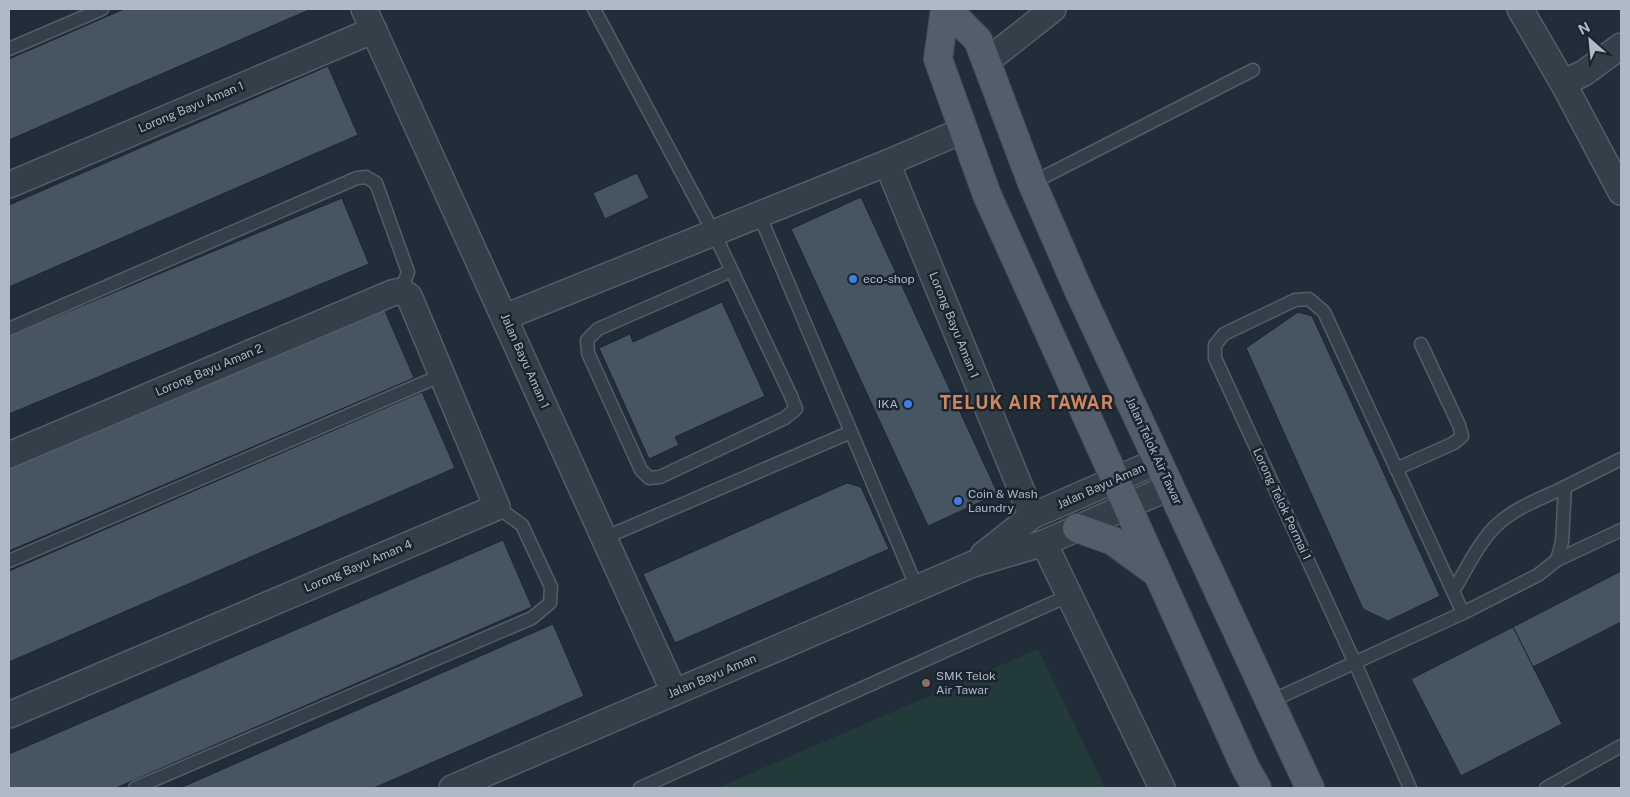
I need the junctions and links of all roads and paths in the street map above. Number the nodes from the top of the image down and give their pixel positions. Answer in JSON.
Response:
{"nodes":[{"id":1,"x":102,"y":9,"type":"edge"},
{"id":2,"x":594,"y":9,"type":"edge"},
{"id":3,"x":946,"y":9,"type":"edge"},
{"id":4,"x":1053,"y":9,"type":"edge"},
{"id":5,"x":1520,"y":9,"type":"edge"},
{"id":6,"x":369,"y":19,"type":"edge"},
{"id":7,"x":1621,"y":46,"type":"edge"},
{"id":8,"x":9,"y":49,"type":"edge"},
{"id":9,"x":986,"y":62,"type":"junction"},
{"id":10,"x":1254,"y":70,"type":"dead end"},
{"id":11,"x":1563,"y":83,"type":"junction"},
{"id":12,"x":964,"y":130,"type":"junction"},
{"id":13,"x":887,"y":163,"type":"junction"},
{"id":14,"x":1032,"y":183,"type":"junction"},
{"id":15,"x":9,"y":185,"type":"edge"},
{"id":16,"x":1621,"y":192,"type":"edge"},
{"id":17,"x":759,"y":214,"type":"junction"},
{"id":18,"x":714,"y":233,"type":"junction"},
{"id":19,"x":731,"y":271,"type":"junction"},
{"id":20,"x":405,"y":294,"type":"junction"},
{"id":21,"x":505,"y":318,"type":"junction"},
{"id":22,"x":9,"y":329,"type":"edge"},
{"id":23,"x":1421,"y":344,"type":"dead end"},
{"id":24,"x":442,"y":375,"type":"junction"},
{"id":25,"x":851,"y":432,"type":"junction"},
{"id":26,"x":9,"y":455,"type":"edge"},
{"id":27,"x":1621,"y":459,"type":"edge"},
{"id":28,"x":1158,"y":460,"type":"junction"},
{"id":29,"x":1396,"y":469,"type":"junction"},
{"id":30,"x":1116,"y":479,"type":"junction"},
{"id":31,"x":1170,"y":487,"type":"junction"},
{"id":32,"x":1565,"y":487,"type":"junction"},
{"id":33,"x":1128,"y":506,"type":"junction"},
{"id":34,"x":497,"y":507,"type":"junction"},
{"id":35,"x":1032,"y":516,"type":"junction"},
{"id":36,"x":1077,"y":528,"type":"junction"},
{"id":37,"x":1621,"y":530,"type":"edge"},
{"id":38,"x":604,"y":538,"type":"junction"},
{"id":39,"x":1044,"y":542,"type":"junction"},
{"id":40,"x":1557,"y":560,"type":"junction"},
{"id":41,"x":9,"y":561,"type":"edge"},
{"id":42,"x":973,"y":564,"type":"junction"},
{"id":43,"x":1158,"y":573,"type":"junction"},
{"id":44,"x":917,"y":588,"type":"junction"},
{"id":45,"x":1453,"y":591,"type":"junction"},
{"id":46,"x":1070,"y":595,"type":"junction"},
{"id":47,"x":1463,"y":613,"type":"junction"},
{"id":48,"x":1355,"y":662,"type":"junction"},
{"id":49,"x":674,"y":692,"type":"junction"},
{"id":50,"x":1269,"y":702,"type":"junction"},
{"id":51,"x":9,"y":715,"type":"edge"},
{"id":52,"x":1621,"y":746,"type":"edge"},
{"id":53,"x":135,"y":788,"type":"edge"},
{"id":54,"x":452,"y":788,"type":"edge"},
{"id":55,"x":640,"y":788,"type":"edge"},
{"id":56,"x":1162,"y":788,"type":"edge"},
{"id":57,"x":1257,"y":788,"type":"edge"},
{"id":58,"x":1310,"y":788,"type":"edge"},
{"id":59,"x":1410,"y":788,"type":"edge"},
{"id":60,"x":1546,"y":788,"type":"edge"}],
"edges":[{"from":1,"to":8,"type":"lane"},
{"from":2,"to":18,"type":"lane"},
{"from":3,"to":9,"type":"main road","name":"Jalan Telok Air Tawar"},
{"from":3,"to":12,"type":"main road","name":"Jalan Telok Air Tawar"},
{"from":4,"to":9,"type":"street"},
{"from":5,"to":11,"type":"street"},
{"from":6,"to":15,"type":"street","name":"Lorong Bayu Aman 1"},
{"from":6,"to":21,"type":"street","name":"Jalan Bayu Aman 1"},
{"from":7,"to":11,"type":"street"},
{"from":9,"to":14,"type":"main road","name":"Jalan Telok Air Tawar"},
{"from":10,"to":14,"type":"lane"},
{"from":11,"to":16,"type":"street"},
{"from":12,"to":13,"type":"street"},
{"from":12,"to":30,"type":"main road","name":"Jalan Telok Air Tawar"},
{"from":13,"to":17,"type":"street"},
{"from":13,"to":35,"type":"street","name":"Lorong Bayu Aman 1"},
{"from":14,"to":28,"type":"main road","name":"Jalan Telok Air Tawar"},
{"from":17,"to":18,"type":"street"},
{"from":17,"to":25,"type":"lane"},
{"from":18,"to":19,"type":"lane"},
{"from":18,"to":21,"type":"street"},
{"from":19,"to":19,"type":"lane"},
{"from":20,"to":22,"type":"lane"},
{"from":20,"to":24,"type":"street"},
{"from":20,"to":26,"type":"street","name":"Lorong Bayu Aman 2"},
{"from":21,"to":38,"type":"street","name":"Jalan Bayu Aman 1"},
{"from":23,"to":29,"type":"lane"},
{"from":24,"to":34,"type":"street"},
{"from":24,"to":41,"type":"lane"},
{"from":25,"to":38,"type":"lane"},
{"from":25,"to":44,"type":"lane"},
{"from":27,"to":32,"type":"lane"},
{"from":28,"to":30,"type":"street","name":"Jalan Bayu Aman"},
{"from":28,"to":31,"type":"main road","name":"Jalan Telok Air Tawar"},
{"from":29,"to":45,"type":"lane"},
{"from":29,"to":48,"type":"lane","name":"Lorong Telok Permai 1"},
{"from":30,"to":33,"type":"main road","name":"Jalan Telok Air Tawar"},
{"from":30,"to":35,"type":"street","name":"Jalan Bayu Aman"},
{"from":31,"to":33,"type":"street","name":"Jalan Bayu Aman"},
{"from":31,"to":50,"type":"main road","name":"Jalan Telok Air Tawar"},
{"from":32,"to":40,"type":"lane"},
{"from":32,"to":45,"type":"lane"},
{"from":33,"to":36,"type":"street","name":"Jalan Bayu Aman"},
{"from":33,"to":43,"type":"main road","name":"Jalan Telok Air Tawar"},
{"from":34,"to":51,"type":"street","name":"Lorong Bayu Aman 4"},
{"from":34,"to":53,"type":"lane"},
{"from":35,"to":42,"type":"street","name":"Jalan Bayu Aman"},
{"from":36,"to":39,"type":"street","name":"Jalan Bayu Aman"},
{"from":36,"to":43,"type":"main road"},
{"from":37,"to":40,"type":"lane"},
{"from":38,"to":49,"type":"street","name":"Jalan Bayu Aman 1"},
{"from":39,"to":42,"type":"street","name":"Jalan Bayu Aman"},
{"from":39,"to":46,"type":"street"},
{"from":40,"to":47,"type":"lane"},
{"from":42,"to":44,"type":"street","name":"Jalan Bayu Aman"},
{"from":43,"to":57,"type":"main road","name":"Jalan Telok Air Tawar"},
{"from":44,"to":49,"type":"street","name":"Jalan Bayu Aman"},
{"from":45,"to":47,"type":"lane"},
{"from":46,"to":55,"type":"lane"},
{"from":46,"to":56,"type":"street"},
{"from":47,"to":48,"type":"lane"},
{"from":48,"to":50,"type":"lane"},
{"from":48,"to":59,"type":"lane","name":"Lorong Telok Permai 1"},
{"from":49,"to":54,"type":"street","name":"Jalan Bayu Aman"},
{"from":50,"to":58,"type":"main road","name":"Jalan Telok Air Tawar"},
{"from":52,"to":60,"type":"lane"}]}
